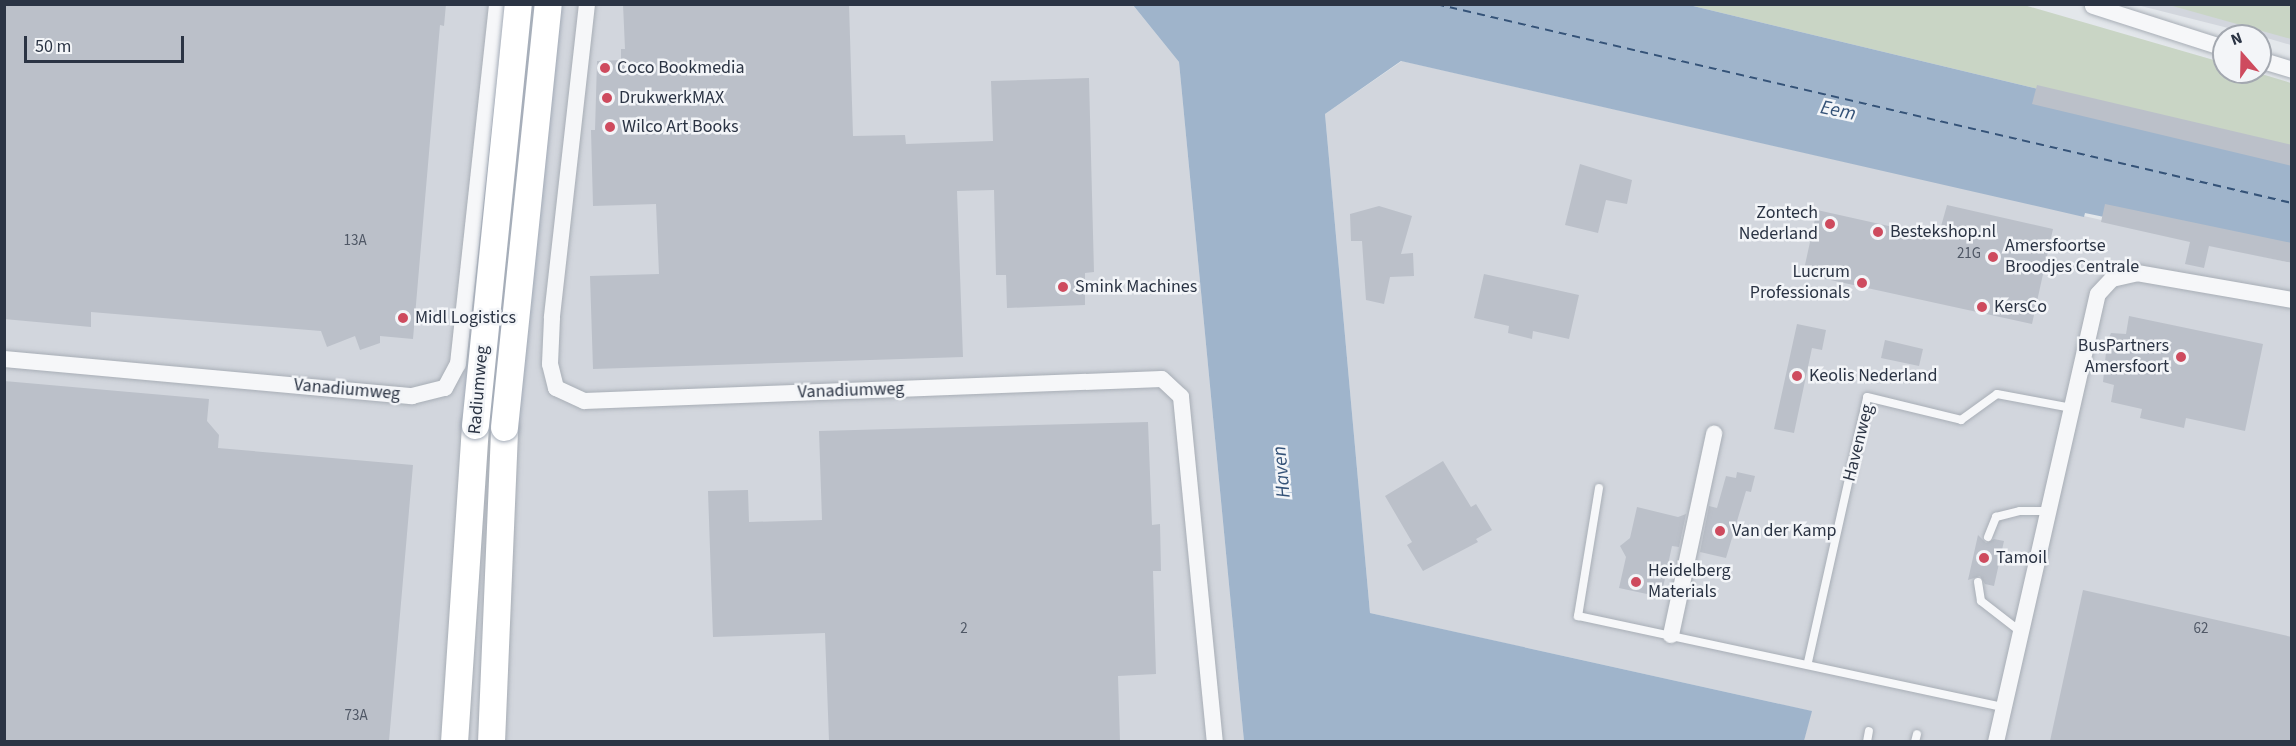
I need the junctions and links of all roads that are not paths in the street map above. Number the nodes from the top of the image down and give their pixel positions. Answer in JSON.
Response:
{"nodes":[{"id":1,"x":497,"y":4,"type":"edge"},
{"id":2,"x":518,"y":4,"type":"edge"},
{"id":3,"x":548,"y":4,"type":"edge"},
{"id":4,"x":587,"y":4,"type":"edge"},
{"id":5,"x":2093,"y":6,"type":"dead end"},
{"id":6,"x":2212,"y":44,"type":"edge"},
{"id":7,"x":2272,"y":64,"type":"edge"},
{"id":8,"x":2292,"y":70,"type":"edge"},
{"id":9,"x":2292,"y":300,"type":"edge"},
{"id":10,"x":4,"y":359,"type":"edge"},
{"id":11,"x":2072,"y":408,"type":"junction"},
{"id":12,"x":1714,"y":434,"type":"dead end"},
{"id":13,"x":1599,"y":488,"type":"dead end"},
{"id":14,"x":2046,"y":512,"type":"junction"},
{"id":15,"x":1988,"y":537,"type":"dead end"},
{"id":16,"x":1978,"y":582,"type":"dead end"},
{"id":17,"x":2021,"y":632,"type":"junction"},
{"id":18,"x":1671,"y":635,"type":"junction"},
{"id":19,"x":1808,"y":662,"type":"junction"},
{"id":20,"x":2005,"y":707,"type":"junction"},
{"id":21,"x":1869,"y":731,"type":"dead end"},
{"id":22,"x":454,"y":741,"type":"edge"},
{"id":23,"x":491,"y":741,"type":"edge"},
{"id":24,"x":1215,"y":741,"type":"edge"},
{"id":25,"x":1867,"y":741,"type":"edge"},
{"id":26,"x":1996,"y":741,"type":"edge"}],
"edges":[{"from":1,"to":10,"type":"street","name":"Vanadiumweg"},
{"from":2,"to":22,"type":"main road","name":"Radiumweg","bridge":true},
{"from":3,"to":23,"type":"main road","name":"Radiumweg","bridge":true},
{"from":4,"to":24,"type":"street","name":"Vanadiumweg"},
{"from":5,"to":6,"type":"street"},
{"from":7,"to":8,"type":"street"},
{"from":9,"to":11,"type":"street"},
{"from":11,"to":14,"type":"street"},
{"from":11,"to":19,"type":"lane","name":"Havenweg"},
{"from":12,"to":18,"type":"street"},
{"from":13,"to":18,"type":"lane"},
{"from":14,"to":15,"type":"lane"},
{"from":14,"to":17,"type":"street"},
{"from":16,"to":17,"type":"lane"},
{"from":17,"to":20,"type":"street"},
{"from":18,"to":19,"type":"lane"},
{"from":19,"to":20,"type":"lane"},
{"from":20,"to":26,"type":"street"},
{"from":21,"to":25,"type":"lane"}]}
